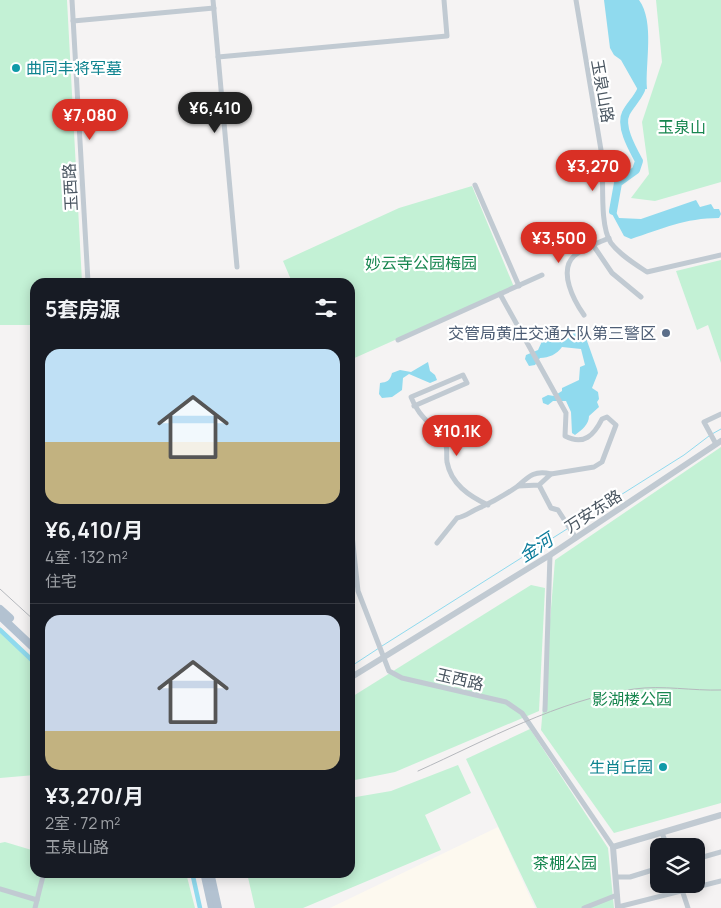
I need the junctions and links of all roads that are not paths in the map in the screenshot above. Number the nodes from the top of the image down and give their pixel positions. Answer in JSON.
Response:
{"nodes":[{"id":1,"x":72,"y":0,"type":"edge"},
{"id":2,"x":213,"y":0,"type":"edge"},
{"id":3,"x":444,"y":0,"type":"edge"},
{"id":4,"x":576,"y":0,"type":"edge"},
{"id":5,"x":214,"y":8,"type":"junction"},
{"id":6,"x":73,"y":21,"type":"junction"},
{"id":7,"x":218,"y":57,"type":"junction"},
{"id":8,"x":475,"y":185,"type":"dead end"},
{"id":9,"x":609,"y":238,"type":"junction"},
{"id":10,"x":593,"y":245,"type":"junction"},
{"id":11,"x":721,"y":254,"type":"edge"},
{"id":12,"x":238,"y":267,"type":"dead end"},
{"id":13,"x":542,"y":275,"type":"dead end"},
{"id":14,"x":88,"y":278,"type":"edge"},
{"id":15,"x":519,"y":286,"type":"junction"},
{"id":16,"x":500,"y":294,"type":"junction"},
{"id":17,"x":641,"y":297,"type":"dead end"},
{"id":18,"x":584,"y":315,"type":"dead end"},
{"id":19,"x":398,"y":340,"type":"dead end"},
{"id":20,"x":414,"y":406,"type":"junction"},
{"id":21,"x":721,"y":414,"type":"edge"},
{"id":22,"x":718,"y":443,"type":"edge"},
{"id":23,"x":551,"y":474,"type":"junction"},
{"id":24,"x":539,"y":485,"type":"junction"},
{"id":25,"x":518,"y":486,"type":"junction"},
{"id":26,"x":488,"y":505,"type":"junction"},
{"id":27,"x":576,"y":538,"type":"junction"},
{"id":28,"x":437,"y":543,"type":"dead end"},
{"id":29,"x":550,"y":556,"type":"junction"},
{"id":30,"x":355,"y":563,"type":"edge"},
{"id":31,"x":0,"y":609,"type":"edge"},
{"id":32,"x":0,"y":616,"type":"edge"},
{"id":33,"x":30,"y":636,"type":"edge"},
{"id":34,"x":30,"y":643,"type":"edge"},
{"id":35,"x":381,"y":655,"type":"junction"},
{"id":36,"x":355,"y":674,"type":"edge"},
{"id":37,"x":545,"y":710,"type":"dead end"},
{"id":38,"x":721,"y":815,"type":"edge"},
{"id":39,"x":662,"y":833,"type":"junction"},
{"id":40,"x":664,"y":838,"type":"edge"},
{"id":41,"x":613,"y":848,"type":"junction"},
{"id":42,"x":721,"y":852,"type":"edge"},
{"id":43,"x":705,"y":856,"type":"edge"},
{"id":44,"x":650,"y":871,"type":"edge"},
{"id":45,"x":616,"y":877,"type":"junction"},
{"id":46,"x":42,"y":878,"type":"edge"},
{"id":47,"x":205,"y":878,"type":"edge"},
{"id":48,"x":211,"y":878,"type":"edge"},
{"id":49,"x":721,"y":881,"type":"edge"},
{"id":50,"x":705,"y":885,"type":"edge"},
{"id":51,"x":0,"y":889,"type":"edge"},
{"id":52,"x":671,"y":893,"type":"edge"},
{"id":53,"x":683,"y":893,"type":"edge"},
{"id":54,"x":617,"y":895,"type":"junction"},
{"id":55,"x":37,"y":900,"type":"junction"},
{"id":56,"x":618,"y":907,"type":"edge"},
{"id":57,"x":35,"y":908,"type":"edge"},
{"id":58,"x":212,"y":908,"type":"edge"},
{"id":59,"x":218,"y":908,"type":"edge"},
{"id":60,"x":584,"y":908,"type":"edge"},
{"id":61,"x":688,"y":908,"type":"edge"}],
"edges":[{"from":1,"to":6,"type":"street","name":"玉西路"},
{"from":2,"to":5,"type":"street"},
{"from":3,"to":7,"type":"street"},
{"from":4,"to":9,"type":"street","name":"玉泉山路"},
{"from":5,"to":6,"type":"street"},
{"from":5,"to":7,"type":"street"},
{"from":6,"to":14,"type":"street","name":"玉西路"},
{"from":7,"to":12,"type":"street"},
{"from":8,"to":15,"type":"street"},
{"from":9,"to":10,"type":"street"},
{"from":9,"to":11,"type":"street","name":"玉泉山路"},
{"from":10,"to":17,"type":"street"},
{"from":10,"to":18,"type":"street"},
{"from":13,"to":15,"type":"street"},
{"from":15,"to":16,"type":"street"},
{"from":16,"to":19,"type":"street"},
{"from":16,"to":23,"type":"street"},
{"from":20,"to":20,"type":"street"},
{"from":20,"to":26,"type":"street"},
{"from":21,"to":22,"type":"street"},
{"from":22,"to":27,"type":"street","name":"万安东路"},
{"from":23,"to":24,"type":"street"},
{"from":23,"to":25,"type":"street"},
{"from":24,"to":25,"type":"street"},
{"from":24,"to":27,"type":"street"},
{"from":25,"to":26,"type":"street"},
{"from":26,"to":28,"type":"street"},
{"from":27,"to":29,"type":"street","name":"万安东路"},
{"from":29,"to":35,"type":"street","name":"万安东路"},
{"from":29,"to":37,"type":"street"},
{"from":30,"to":35,"type":"street","name":"玉西路"},
{"from":31,"to":33,"type":"main road"},
{"from":32,"to":34,"type":"main road"},
{"from":35,"to":36,"type":"street","name":"万安东路"},
{"from":35,"to":41,"type":"street","name":"玉西路"},
{"from":38,"to":39,"type":"street"},
{"from":39,"to":40,"type":"street"},
{"from":39,"to":41,"type":"street"},
{"from":41,"to":45,"type":"street"},
{"from":42,"to":43,"type":"street"},
{"from":44,"to":45,"type":"street"},
{"from":45,"to":54,"type":"street"},
{"from":46,"to":55,"type":"street"},
{"from":47,"to":58,"type":"main road"},
{"from":48,"to":59,"type":"main road"},
{"from":49,"to":50,"type":"street"},
{"from":51,"to":55,"type":"street"},
{"from":52,"to":56,"type":"street"},
{"from":53,"to":61,"type":"street"},
{"from":54,"to":56,"type":"street"},
{"from":54,"to":60,"type":"street"},
{"from":55,"to":57,"type":"street"}]}
